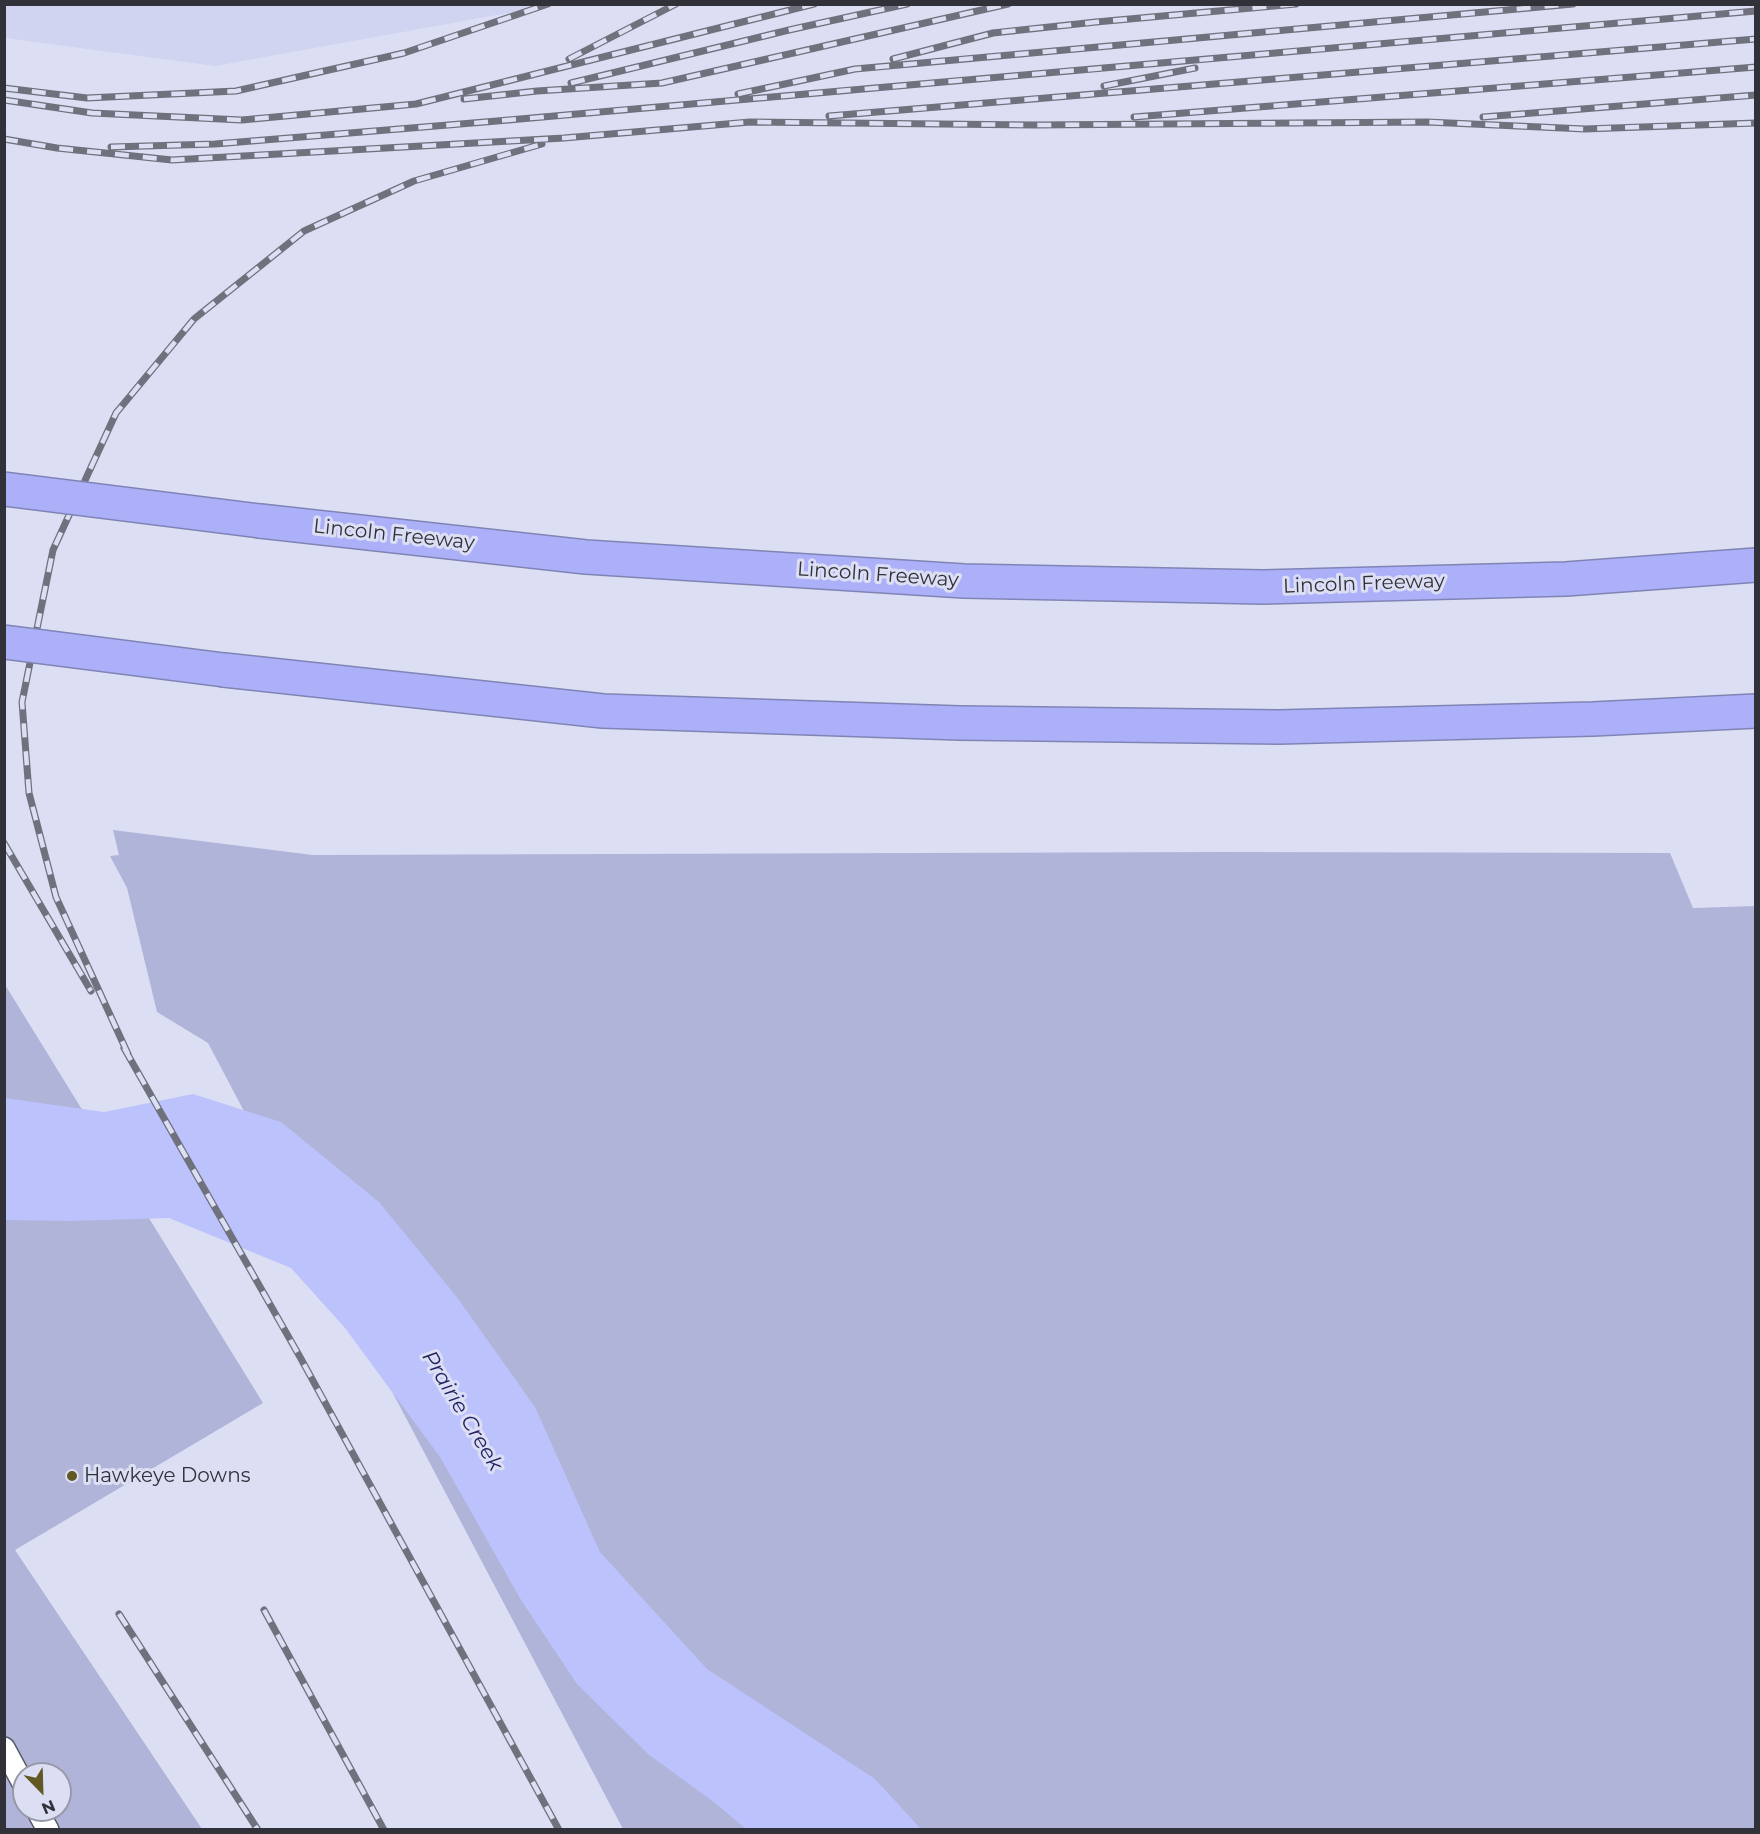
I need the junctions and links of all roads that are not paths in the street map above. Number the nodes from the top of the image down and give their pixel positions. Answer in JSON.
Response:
{"nodes":[{"id":1,"x":4,"y":489,"type":"edge"},
{"id":2,"x":1755,"y":565,"type":"edge"},
{"id":3,"x":4,"y":642,"type":"edge"},
{"id":4,"x":1755,"y":711,"type":"edge"},
{"id":5,"x":4,"y":1749,"type":"edge"},
{"id":6,"x":12,"y":1763,"type":"edge"}],
"edges":[{"from":1,"to":2,"type":"highway","name":"Lincoln Freeway","bridge":true},
{"from":3,"to":4,"type":"highway","bridge":true},
{"from":5,"to":6,"type":"lane"}]}
